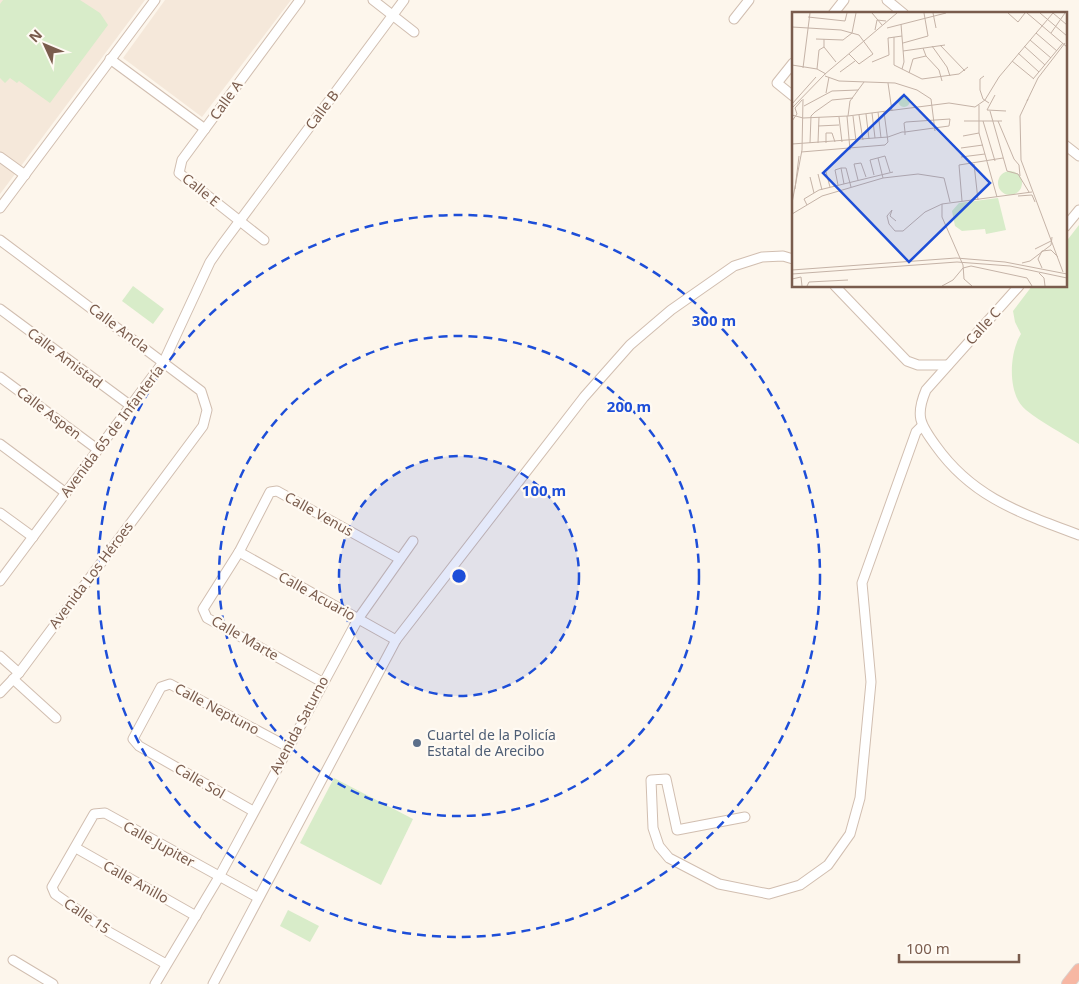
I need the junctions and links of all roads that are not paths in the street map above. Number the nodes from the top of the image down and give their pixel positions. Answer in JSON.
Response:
{"nodes":[{"id":1,"x":154,"y":0,"type":"edge"},
{"id":2,"x":300,"y":0,"type":"edge"},
{"id":3,"x":373,"y":0,"type":"edge"},
{"id":4,"x":404,"y":0,"type":"edge"},
{"id":5,"x":749,"y":0,"type":"edge"},
{"id":6,"x":844,"y":0,"type":"edge"},
{"id":7,"x":887,"y":0,"type":"edge"},
{"id":8,"x":835,"y":12,"type":"edge"},
{"id":9,"x":902,"y":12,"type":"edge"},
{"id":10,"x":392,"y":15,"type":"junction"},
{"id":11,"x":734,"y":19,"type":"dead end"},
{"id":12,"x":414,"y":32,"type":"dead end"},
{"id":13,"x":110,"y":60,"type":"junction"},
{"id":14,"x":792,"y":64,"type":"edge"},
{"id":15,"x":792,"y":95,"type":"edge"},
{"id":16,"x":205,"y":129,"type":"junction"},
{"id":17,"x":1066,"y":146,"type":"edge"},
{"id":18,"x":1079,"y":156,"type":"edge"},
{"id":19,"x":0,"y":157,"type":"edge"},
{"id":20,"x":25,"y":175,"type":"junction"},
{"id":21,"x":0,"y":208,"type":"edge"},
{"id":22,"x":1079,"y":210,"type":"edge"},
{"id":23,"x":239,"y":220,"type":"junction"},
{"id":24,"x":1066,"y":226,"type":"edge"},
{"id":25,"x":0,"y":240,"type":"edge"},
{"id":26,"x":264,"y":240,"type":"dead end"},
{"id":27,"x":792,"y":259,"type":"edge"},
{"id":28,"x":837,"y":288,"type":"edge"},
{"id":29,"x":1017,"y":288,"type":"edge"},
{"id":30,"x":0,"y":309,"type":"edge"},
{"id":31,"x":164,"y":361,"type":"junction"},
{"id":32,"x":948,"y":365,"type":"junction"},
{"id":33,"x":0,"y":377,"type":"edge"},
{"id":34,"x":131,"y":406,"type":"junction"},
{"id":35,"x":922,"y":426,"type":"junction"},
{"id":36,"x":0,"y":444,"type":"edge"},
{"id":37,"x":97,"y":449,"type":"junction"},
{"id":38,"x":181,"y":456,"type":"joint"},
{"id":39,"x":66,"y":493,"type":"junction"},
{"id":40,"x":0,"y":513,"type":"edge"},
{"id":41,"x":1079,"y":535,"type":"edge"},
{"id":42,"x":33,"y":537,"type":"junction"},
{"id":43,"x":413,"y":541,"type":"dead end"},
{"id":44,"x":238,"y":552,"type":"junction"},
{"id":45,"x":400,"y":559,"type":"junction"},
{"id":46,"x":0,"y":581,"type":"edge"},
{"id":47,"x":358,"y":619,"type":"junction"},
{"id":48,"x":396,"y":640,"type":"junction"},
{"id":49,"x":0,"y":656,"type":"edge"},
{"id":50,"x":16,"y":676,"type":"junction"},
{"id":51,"x":322,"y":682,"type":"junction"},
{"id":52,"x":0,"y":693,"type":"edge"},
{"id":53,"x":56,"y":718,"type":"dead end"},
{"id":54,"x":288,"y":747,"type":"junction"},
{"id":55,"x":146,"y":751,"type":"joint"},
{"id":56,"x":253,"y":811,"type":"junction"},
{"id":57,"x":745,"y":817,"type":"dead end"},
{"id":58,"x":76,"y":848,"type":"junction"},
{"id":59,"x":219,"y":877,"type":"junction"},
{"id":60,"x":257,"y":897,"type":"junction"},
{"id":61,"x":196,"y":916,"type":"junction"},
{"id":62,"x":13,"y":960,"type":"dead end"},
{"id":63,"x":166,"y":964,"type":"junction"},
{"id":64,"x":1079,"y":970,"type":"edge"},
{"id":65,"x":53,"y":984,"type":"edge"},
{"id":66,"x":155,"y":984,"type":"edge"},
{"id":67,"x":212,"y":984,"type":"edge"},
{"id":68,"x":1068,"y":984,"type":"edge"}],
"edges":[{"from":1,"to":13,"type":"street"},
{"from":2,"to":16,"type":"street","name":"Calle A"},
{"from":3,"to":10,"type":"street"},
{"from":4,"to":10,"type":"street","name":"Calle B"},
{"from":5,"to":11,"type":"street"},
{"from":6,"to":8,"type":"street"},
{"from":7,"to":9,"type":"street"},
{"from":10,"to":12,"type":"street"},
{"from":10,"to":23,"type":"street","name":"Calle B"},
{"from":13,"to":16,"type":"street","name":"Calle A"},
{"from":13,"to":20,"type":"street"},
{"from":14,"to":15,"type":"street"},
{"from":16,"to":23,"type":"street","name":"Calle E"},
{"from":17,"to":18,"type":"street"},
{"from":19,"to":20,"type":"street"},
{"from":20,"to":21,"type":"street"},
{"from":22,"to":24,"type":"street"},
{"from":23,"to":26,"type":"street"},
{"from":23,"to":31,"type":"street","name":"Avenida 65 de Infantería"},
{"from":25,"to":31,"type":"street","name":"Calle Ancla"},
{"from":27,"to":48,"type":"street"},
{"from":28,"to":32,"type":"street"},
{"from":29,"to":32,"type":"street","name":"Calle C"},
{"from":30,"to":34,"type":"street","name":"Calle Amistad"},
{"from":31,"to":34,"type":"street","name":"Avenida 65 de Infantería"},
{"from":31,"to":38,"type":"street","name":"Calle Ancla"},
{"from":32,"to":35,"type":"street","name":"Calle C"},
{"from":33,"to":37,"type":"street","name":"Calle Aspen"},
{"from":34,"to":37,"type":"street","name":"Avenida 65 de Infantería"},
{"from":35,"to":41,"type":"street"},
{"from":35,"to":57,"type":"street"},
{"from":36,"to":39,"type":"street"},
{"from":37,"to":39,"type":"street","name":"Avenida 65 de Infantería"},
{"from":38,"to":50,"type":"street","name":"Avenida Los Héroes"},
{"from":39,"to":42,"type":"street","name":"Avenida 65 de Infantería"},
{"from":40,"to":42,"type":"street"},
{"from":42,"to":46,"type":"street","name":"Avenida 65 de Infantería"},
{"from":43,"to":45,"type":"street","name":"Avenida Saturno"},
{"from":44,"to":45,"type":"street","name":"Calle Venus"},
{"from":44,"to":47,"type":"street","name":"Calle Acuario"},
{"from":44,"to":51,"type":"street","name":"Calle Marte"},
{"from":45,"to":47,"type":"street","name":"Avenida Saturno"},
{"from":47,"to":48,"type":"street","name":"Calle Acuario"},
{"from":47,"to":51,"type":"street","name":"Avenida Saturno"},
{"from":48,"to":60,"type":"street"},
{"from":49,"to":50,"type":"street"},
{"from":50,"to":52,"type":"street","name":"Avenida Los Héroes"},
{"from":50,"to":53,"type":"street"},
{"from":51,"to":54,"type":"street","name":"Avenida Saturno"},
{"from":54,"to":55,"type":"street","name":"Calle Neptuno"},
{"from":54,"to":56,"type":"street","name":"Avenida Saturno"},
{"from":55,"to":56,"type":"street","name":"Calle Sol"},
{"from":56,"to":59,"type":"street","name":"Avenida Saturno"},
{"from":58,"to":59,"type":"street","name":"Calle Jupiter"},
{"from":58,"to":61,"type":"street","name":"Calle Anillo"},
{"from":58,"to":63,"type":"street","name":"Calle 15"},
{"from":59,"to":60,"type":"street","name":"Calle Jupiter"},
{"from":59,"to":61,"type":"street","name":"Avenida Saturno"},
{"from":60,"to":67,"type":"street"},
{"from":61,"to":63,"type":"street","name":"Avenida Saturno"},
{"from":62,"to":65,"type":"street"},
{"from":63,"to":66,"type":"street","name":"Avenida Saturno"},
{"from":64,"to":68,"type":"highway"}]}
